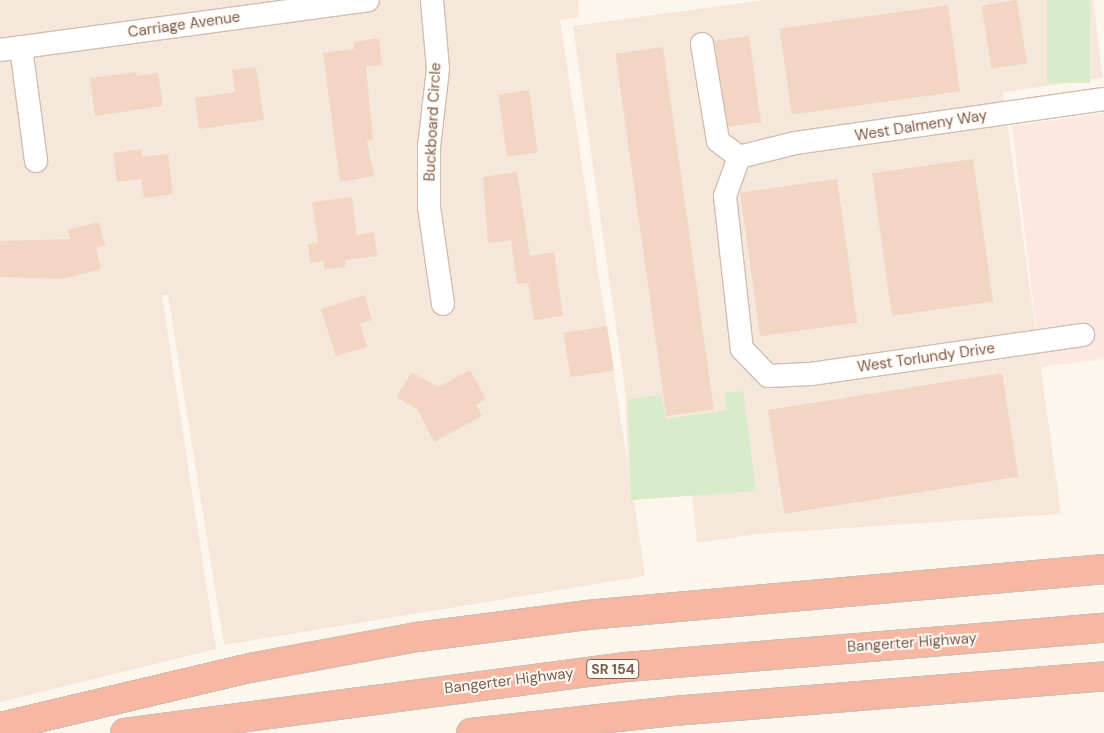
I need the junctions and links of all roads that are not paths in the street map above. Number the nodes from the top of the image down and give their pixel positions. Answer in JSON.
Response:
{"nodes":[{"id":1,"x":368,"y":0,"type":"edge"},
{"id":2,"x":432,"y":0,"type":"edge"},
{"id":3,"x":702,"y":44,"type":"dead end"},
{"id":4,"x":10,"y":49,"type":"edge"},
{"id":5,"x":1104,"y":99,"type":"edge"},
{"id":6,"x":739,"y":157,"type":"junction"},
{"id":7,"x":36,"y":160,"type":"dead end"},
{"id":8,"x":443,"y":304,"type":"dead end"},
{"id":9,"x":1083,"y":335,"type":"dead end"},
{"id":10,"x":1104,"y":569,"type":"edge"},
{"id":11,"x":1104,"y":628,"type":"edge"},
{"id":12,"x":1104,"y":676,"type":"edge"},
{"id":13,"x":0,"y":727,"type":"edge"},
{"id":14,"x":125,"y":733,"type":"edge"},
{"id":15,"x":471,"y":733,"type":"edge"}],
"edges":[{"from":1,"to":4,"type":"street","name":"Carriage Avenue"},
{"from":2,"to":8,"type":"street","name":"Buckboard Circle"},
{"from":3,"to":6,"type":"street"},
{"from":4,"to":7,"type":"street"},
{"from":5,"to":6,"type":"street","name":"West Dalmeny Way"},
{"from":6,"to":9,"type":"street","name":"West Torlundy Drive"},
{"from":10,"to":13,"type":"highway"},
{"from":11,"to":14,"type":"highway","name":"Bangerter Highway","number":"SR 154"},
{"from":12,"to":15,"type":"highway"}]}
